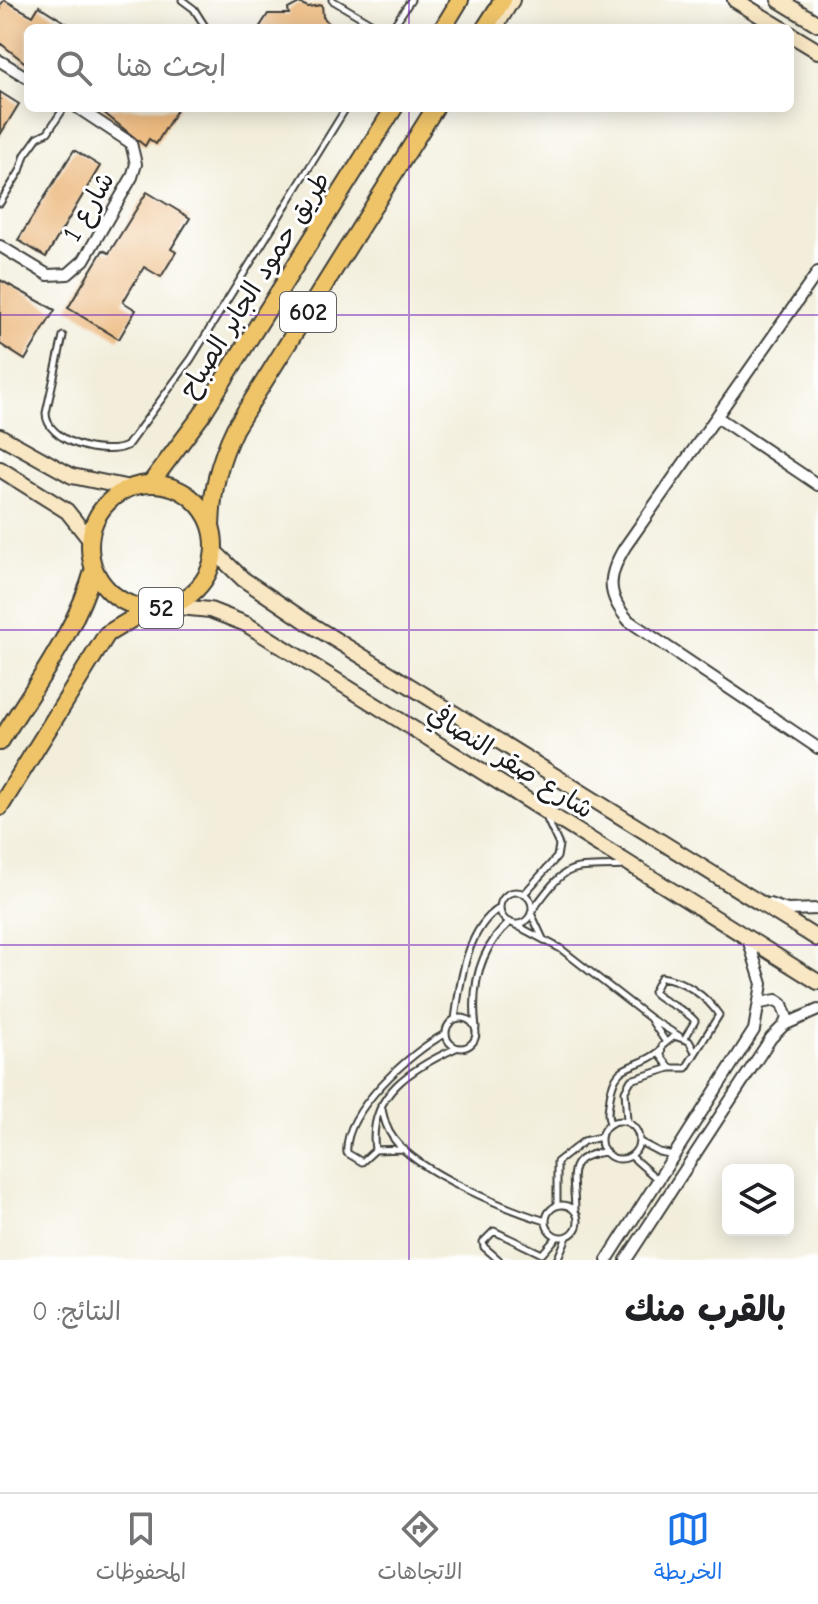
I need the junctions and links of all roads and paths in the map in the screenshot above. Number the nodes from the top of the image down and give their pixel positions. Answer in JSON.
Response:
{"nodes":[{"id":1,"x":182,"y":0,"type":"edge"},
{"id":2,"x":199,"y":0,"type":"edge"},
{"id":3,"x":332,"y":0,"type":"edge"},
{"id":4,"x":411,"y":0,"type":"edge"},
{"id":5,"x":460,"y":0,"type":"edge"},
{"id":6,"x":503,"y":0,"type":"edge"},
{"id":7,"x":512,"y":0,"type":"edge"},
{"id":8,"x":735,"y":0,"type":"edge"},
{"id":9,"x":779,"y":0,"type":"edge"},
{"id":10,"x":194,"y":9,"type":"junction"},
{"id":11,"x":817,"y":20,"type":"edge"},
{"id":12,"x":203,"y":24,"type":"edge"},
{"id":13,"x":372,"y":24,"type":"edge"},
{"id":14,"x":395,"y":24,"type":"edge"},
{"id":15,"x":445,"y":24,"type":"edge"},
{"id":16,"x":488,"y":24,"type":"edge"},
{"id":17,"x":497,"y":24,"type":"edge"},
{"id":18,"x":774,"y":24,"type":"edge"},
{"id":19,"x":794,"y":36,"type":"edge"},
{"id":20,"x":818,"y":51,"type":"edge"},
{"id":21,"x":0,"y":63,"type":"edge"},
{"id":22,"x":24,"y":76,"type":"edge"},
{"id":23,"x":61,"y":112,"type":"edge"},
{"id":24,"x":84,"y":112,"type":"edge"},
{"id":25,"x":342,"y":112,"type":"edge"},
{"id":26,"x":391,"y":112,"type":"edge"},
{"id":27,"x":432,"y":112,"type":"edge"},
{"id":28,"x":0,"y":203,"type":"edge"},
{"id":29,"x":0,"y":246,"type":"edge"},
{"id":30,"x":818,"y":272,"type":"edge"},
{"id":31,"x":63,"y":336,"type":"dead end"},
{"id":32,"x":717,"y":417,"type":"junction"},
{"id":33,"x":0,"y":436,"type":"edge"},
{"id":34,"x":0,"y":469,"type":"edge"},
{"id":35,"x":150,"y":484,"type":"junction"},
{"id":36,"x":818,"y":485,"type":"edge"},
{"id":37,"x":130,"y":488,"type":"junction"},
{"id":38,"x":211,"y":526,"type":"junction"},
{"id":39,"x":90,"y":540,"type":"junction"},
{"id":40,"x":214,"y":551,"type":"junction"},
{"id":41,"x":94,"y":568,"type":"junction"},
{"id":42,"x":169,"y":606,"type":"junction"},
{"id":43,"x":150,"y":608,"type":"junction"},
{"id":44,"x":0,"y":742,"type":"edge"},
{"id":45,"x":818,"y":748,"type":"edge"},
{"id":46,"x":0,"y":807,"type":"edge"},
{"id":47,"x":545,"y":812,"type":"junction"},
{"id":48,"x":631,"y":865,"type":"junction"},
{"id":49,"x":524,"y":894,"type":"junction"},
{"id":50,"x":749,"y":897,"type":"junction"},
{"id":51,"x":500,"y":908,"type":"junction"},
{"id":52,"x":818,"y":909,"type":"edge"},
{"id":53,"x":531,"y":912,"type":"junction"},
{"id":54,"x":511,"y":922,"type":"junction"},
{"id":55,"x":748,"y":939,"type":"junction"},
{"id":56,"x":818,"y":939,"type":"edge"},
{"id":57,"x":543,"y":940,"type":"junction"},
{"id":58,"x":818,"y":982,"type":"edge"},
{"id":59,"x":761,"y":1003,"type":"junction"},
{"id":60,"x":818,"y":1010,"type":"edge"},
{"id":61,"x":455,"y":1019,"type":"junction"},
{"id":62,"x":651,"y":1019,"type":"junction"},
{"id":63,"x":784,"y":1025,"type":"junction"},
{"id":64,"x":476,"y":1028,"type":"junction"},
{"id":65,"x":445,"y":1034,"type":"junction"},
{"id":66,"x":682,"y":1037,"type":"junction"},
{"id":67,"x":665,"y":1041,"type":"junction"},
{"id":68,"x":456,"y":1048,"type":"junction"},
{"id":69,"x":694,"y":1050,"type":"junction"},
{"id":70,"x":661,"y":1051,"type":"junction"},
{"id":71,"x":670,"y":1068,"type":"junction"},
{"id":72,"x":381,"y":1105,"type":"junction"},
{"id":73,"x":627,"y":1122,"type":"junction"},
{"id":74,"x":610,"y":1123,"type":"junction"},
{"id":75,"x":601,"y":1137,"type":"junction"},
{"id":76,"x":640,"y":1142,"type":"junction"},
{"id":77,"x":404,"y":1149,"type":"junction"},
{"id":78,"x":375,"y":1150,"type":"junction"},
{"id":79,"x":606,"y":1152,"type":"junction"},
{"id":80,"x":675,"y":1155,"type":"junction"},
{"id":81,"x":631,"y":1156,"type":"junction"},
{"id":82,"x":659,"y":1180,"type":"junction"},
{"id":83,"x":557,"y":1206,"type":"junction"},
{"id":84,"x":575,"y":1212,"type":"junction"},
{"id":85,"x":546,"y":1221,"type":"junction"},
{"id":86,"x":557,"y":1237,"type":"junction"},
{"id":87,"x":567,"y":1237,"type":"junction"},
{"id":88,"x":499,"y":1260,"type":"edge"},
{"id":89,"x":557,"y":1260,"type":"edge"},
{"id":90,"x":607,"y":1260,"type":"edge"},
{"id":91,"x":626,"y":1260,"type":"edge"}],
"edges":[{"from":1,"to":10,"type":"lane"},
{"from":2,"to":10,"type":"lane"},
{"from":3,"to":13,"type":"lane"},
{"from":4,"to":14,"type":"lane"},
{"from":5,"to":15,"type":"main road"},
{"from":6,"to":16,"type":"main road"},
{"from":7,"to":17,"type":"main road"},
{"from":8,"to":18,"type":"main road"},
{"from":9,"to":11,"type":"main road"},
{"from":10,"to":12,"type":"lane"},
{"from":19,"to":20,"type":"main road"},
{"from":21,"to":22,"type":"street"},
{"from":23,"to":28,"type":"lane"},
{"from":24,"to":29,"type":"street","name":"شارع 1"},
{"from":25,"to":31,"type":"lane"},
{"from":26,"to":35,"type":"main road","name":"طريق حمود الجابر الصباح","number":"602"},
{"from":27,"to":38,"type":"main road","number":"602"},
{"from":30,"to":32,"type":"street"},
{"from":32,"to":36,"type":"street"},
{"from":32,"to":45,"type":"street"},
{"from":33,"to":37,"type":"main road"},
{"from":34,"to":39,"type":"main road"},
{"from":35,"to":37,"type":"main road"},
{"from":35,"to":38,"type":"main road"},
{"from":37,"to":39,"type":"main road"},
{"from":38,"to":40,"type":"main road","number":"52"},
{"from":39,"to":41,"type":"main road"},
{"from":40,"to":42,"type":"main road","number":"52"},
{"from":40,"to":50,"type":"main road","name":"شارع صقر النصافي"},
{"from":41,"to":43,"type":"main road","number":"52"},
{"from":41,"to":44,"type":"main road"},
{"from":42,"to":43,"type":"main road","number":"52"},
{"from":42,"to":47,"type":"main road","name":"شارع صقر النصافي"},
{"from":43,"to":46,"type":"main road"},
{"from":47,"to":48,"type":"main road","name":"شارع صقر النصافي"},
{"from":47,"to":49,"type":"lane"},
{"from":48,"to":53,"type":"lane"},
{"from":48,"to":55,"type":"main road","name":"شارع صقر النصافي"},
{"from":49,"to":51,"type":"lane"},
{"from":49,"to":53,"type":"lane"},
{"from":50,"to":52,"type":"street"},
{"from":50,"to":56,"type":"main road","name":"شارع صقر النصافي"},
{"from":51,"to":54,"type":"lane"},
{"from":51,"to":61,"type":"lane"},
{"from":53,"to":54,"type":"lane"},
{"from":53,"to":57,"type":"lane"},
{"from":54,"to":57,"type":"lane"},
{"from":54,"to":64,"type":"lane"},
{"from":55,"to":58,"type":"main road","name":"شارع صقر النصافي"},
{"from":55,"to":59,"type":"street"},
{"from":57,"to":62,"type":"lane"},
{"from":59,"to":63,"type":"street"},
{"from":59,"to":80,"type":"street"},
{"from":60,"to":63,"type":"street"},
{"from":61,"to":64,"type":"lane"},
{"from":61,"to":65,"type":"lane"},
{"from":62,"to":66,"type":"lane"},
{"from":62,"to":67,"type":"lane"},
{"from":63,"to":91,"type":"street"},
{"from":64,"to":68,"type":"lane"},
{"from":65,"to":68,"type":"lane"},
{"from":65,"to":78,"type":"lane"},
{"from":66,"to":67,"type":"lane"},
{"from":66,"to":69,"type":"lane"},
{"from":66,"to":69,"type":"lane"},
{"from":67,"to":70,"type":"lane"},
{"from":68,"to":72,"type":"lane"},
{"from":69,"to":71,"type":"lane"},
{"from":70,"to":71,"type":"lane"},
{"from":70,"to":74,"type":"lane"},
{"from":71,"to":73,"type":"lane"},
{"from":72,"to":77,"type":"lane"},
{"from":72,"to":78,"type":"lane"},
{"from":73,"to":74,"type":"lane"},
{"from":73,"to":76,"type":"lane"},
{"from":74,"to":75,"type":"lane"},
{"from":75,"to":79,"type":"lane"},
{"from":75,"to":83,"type":"lane"},
{"from":76,"to":80,"type":"lane"},
{"from":76,"to":81,"type":"lane"},
{"from":77,"to":78,"type":"lane"},
{"from":77,"to":85,"type":"lane"},
{"from":79,"to":81,"type":"lane"},
{"from":79,"to":84,"type":"lane"},
{"from":80,"to":82,"type":"street"},
{"from":81,"to":82,"type":"lane"},
{"from":82,"to":90,"type":"street"},
{"from":83,"to":84,"type":"lane"},
{"from":83,"to":85,"type":"lane"},
{"from":84,"to":87,"type":"lane"},
{"from":85,"to":86,"type":"lane"},
{"from":86,"to":87,"type":"lane"},
{"from":86,"to":88,"type":"lane"},
{"from":87,"to":89,"type":"lane"}]}
